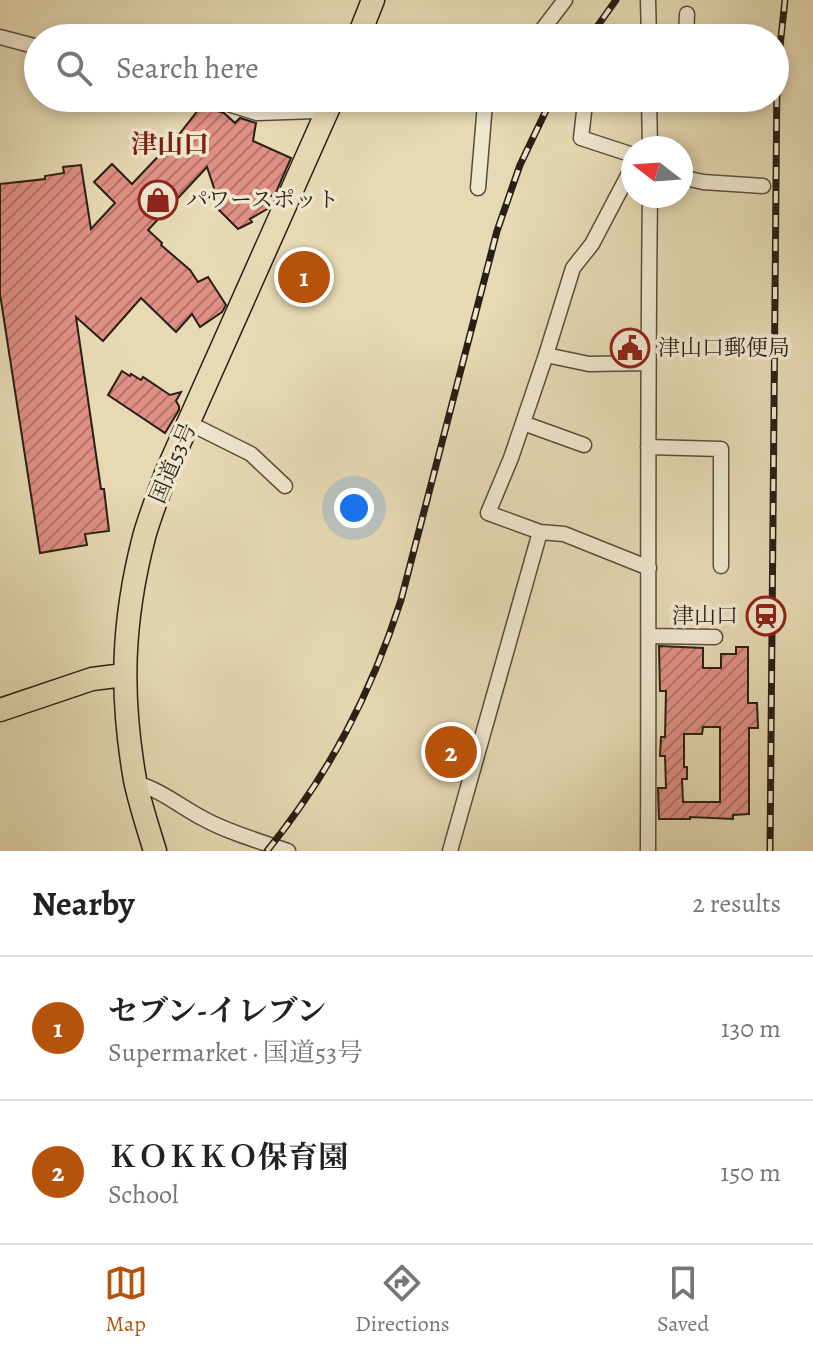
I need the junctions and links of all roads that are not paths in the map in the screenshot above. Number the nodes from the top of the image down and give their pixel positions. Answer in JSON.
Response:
{"nodes":[{"id":1,"x":373,"y":0,"type":"edge"},
{"id":2,"x":565,"y":0,"type":"edge"},
{"id":3,"x":648,"y":0,"type":"edge"},
{"id":4,"x":687,"y":14,"type":"dead end"},
{"id":5,"x":364,"y":24,"type":"edge"},
{"id":6,"x":547,"y":24,"type":"edge"},
{"id":7,"x":649,"y":24,"type":"edge"},
{"id":8,"x":687,"y":24,"type":"edge"},
{"id":9,"x":0,"y":37,"type":"edge"},
{"id":10,"x":24,"y":43,"type":"edge"},
{"id":11,"x":254,"y":112,"type":"edge"},
{"id":12,"x":286,"y":112,"type":"edge"},
{"id":13,"x":327,"y":112,"type":"edge"},
{"id":14,"x":484,"y":112,"type":"edge"},
{"id":15,"x":584,"y":112,"type":"dead end"},
{"id":16,"x":649,"y":112,"type":"edge"},
{"id":17,"x":648,"y":136,"type":"edge"},
{"id":18,"x":621,"y":151,"type":"edge"},
{"id":19,"x":693,"y":180,"type":"edge"},
{"id":20,"x":763,"y":186,"type":"dead end"},
{"id":21,"x":478,"y":188,"type":"dead end"},
{"id":22,"x":621,"y":189,"type":"edge"},
{"id":23,"x":650,"y":208,"type":"edge"},
{"id":24,"x":546,"y":355,"type":"junction"},
{"id":25,"x":647,"y":363,"type":"junction"},
{"id":26,"x":189,"y":423,"type":"junction"},
{"id":27,"x":523,"y":423,"type":"junction"},
{"id":28,"x":584,"y":445,"type":"dead end"},
{"id":29,"x":648,"y":447,"type":"junction"},
{"id":30,"x":285,"y":486,"type":"dead end"},
{"id":31,"x":540,"y":532,"type":"junction"},
{"id":32,"x":721,"y":566,"type":"dead end"},
{"id":33,"x":649,"y":568,"type":"junction"},
{"id":34,"x":649,"y":636,"type":"junction"},
{"id":35,"x":715,"y":637,"type":"dead end"},
{"id":36,"x":124,"y":675,"type":"junction"},
{"id":37,"x":0,"y":710,"type":"edge"},
{"id":38,"x":136,"y":783,"type":"junction"},
{"id":39,"x":155,"y":851,"type":"edge"},
{"id":40,"x":288,"y":851,"type":"edge"},
{"id":41,"x":450,"y":851,"type":"edge"},
{"id":42,"x":648,"y":851,"type":"edge"}],
"edges":[{"from":1,"to":5,"type":"highway"},
{"from":2,"to":6,"type":"street"},
{"from":3,"to":7,"type":"street"},
{"from":4,"to":8,"type":"street"},
{"from":9,"to":10,"type":"street"},
{"from":11,"to":12,"type":"street"},
{"from":13,"to":26,"type":"highway","name":"国道53号"},
{"from":14,"to":21,"type":"street"},
{"from":15,"to":18,"type":"street"},
{"from":16,"to":17,"type":"street"},
{"from":19,"to":20,"type":"street"},
{"from":22,"to":24,"type":"street"},
{"from":23,"to":25,"type":"street"},
{"from":24,"to":25,"type":"street"},
{"from":24,"to":27,"type":"street"},
{"from":25,"to":29,"type":"street"},
{"from":26,"to":30,"type":"street"},
{"from":26,"to":36,"type":"highway","name":"国道53号"},
{"from":27,"to":28,"type":"street"},
{"from":27,"to":31,"type":"street"},
{"from":29,"to":32,"type":"street"},
{"from":29,"to":33,"type":"street"},
{"from":31,"to":33,"type":"street"},
{"from":31,"to":41,"type":"street"},
{"from":33,"to":34,"type":"street"},
{"from":34,"to":35,"type":"street"},
{"from":34,"to":42,"type":"street"},
{"from":36,"to":37,"type":"highway"},
{"from":36,"to":38,"type":"highway","name":"国道53号"},
{"from":38,"to":39,"type":"highway","name":"国道53号"},
{"from":38,"to":40,"type":"street"}]}
